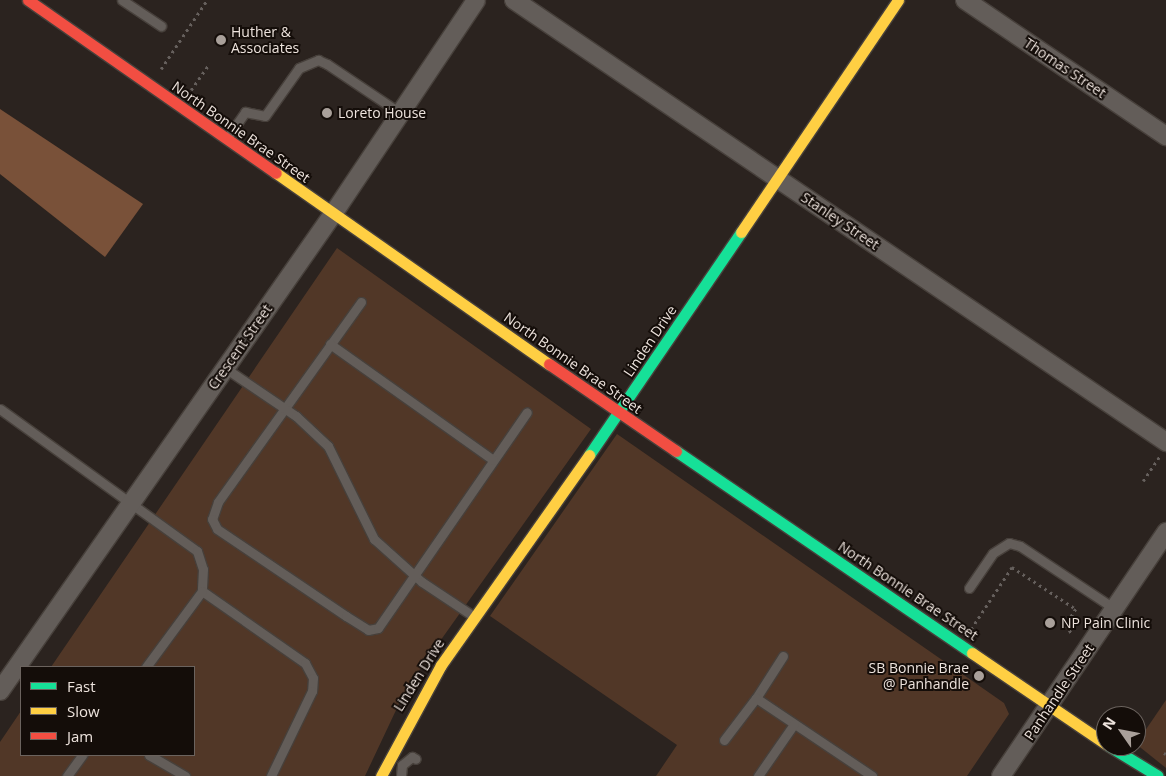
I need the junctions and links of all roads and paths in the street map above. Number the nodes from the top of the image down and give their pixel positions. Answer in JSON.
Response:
{"nodes":[{"id":1,"x":28,"y":0,"type":"edge"},
{"id":2,"x":122,"y":0,"type":"edge"},
{"id":3,"x":207,"y":0,"type":"edge"},
{"id":4,"x":476,"y":0,"type":"edge"},
{"id":5,"x":514,"y":0,"type":"edge"},
{"id":6,"x":898,"y":0,"type":"edge"},
{"id":7,"x":965,"y":0,"type":"edge"},
{"id":8,"x":162,"y":26,"type":"dead end"},
{"id":9,"x":209,"y":64,"type":"dead end"},
{"id":10,"x":158,"y":72,"type":"dead end"},
{"id":11,"x":189,"y":94,"type":"dead end"},
{"id":12,"x":400,"y":113,"type":"junction"},
{"id":13,"x":1166,"y":136,"type":"edge"},
{"id":14,"x":225,"y":140,"type":"junction"},
{"id":15,"x":777,"y":179,"type":"junction"},
{"id":16,"x":332,"y":214,"type":"junction"},
{"id":17,"x":361,"y":302,"type":"dead end"},
{"id":18,"x":330,"y":344,"type":"junction"},
{"id":19,"x":225,"y":368,"type":"junction"},
{"id":20,"x":284,"y":408,"type":"junction"},
{"id":21,"x":0,"y":409,"type":"edge"},
{"id":22,"x":527,"y":412,"type":"dead end"},
{"id":23,"x":619,"y":413,"type":"junction"},
{"id":24,"x":1164,"y":448,"type":"edge"},
{"id":25,"x":493,"y":460,"type":"junction"},
{"id":26,"x":1143,"y":481,"type":"dead end"},
{"id":27,"x":130,"y":504,"type":"junction"},
{"id":28,"x":1166,"y":532,"type":"edge"},
{"id":29,"x":415,"y":576,"type":"junction"},
{"id":30,"x":969,"y":588,"type":"dead end"},
{"id":31,"x":202,"y":591,"type":"junction"},
{"id":32,"x":1115,"y":608,"type":"junction"},
{"id":33,"x":475,"y":617,"type":"junction"},
{"id":34,"x":970,"y":632,"type":"dead end"},
{"id":35,"x":1072,"y":634,"type":"dead end"},
{"id":36,"x":782,"y":656,"type":"dead end"},
{"id":37,"x":147,"y":666,"type":"edge"},
{"id":38,"x":0,"y":691,"type":"edge"},
{"id":39,"x":756,"y":698,"type":"junction"},
{"id":40,"x":1050,"y":706,"type":"junction"},
{"id":41,"x":794,"y":724,"type":"junction"},
{"id":42,"x":1096,"y":737,"type":"edge"},
{"id":43,"x":724,"y":740,"type":"dead end"},
{"id":44,"x":81,"y":756,"type":"edge"},
{"id":45,"x":150,"y":756,"type":"edge"},
{"id":46,"x":1124,"y":756,"type":"edge"},
{"id":47,"x":389,"y":758,"type":"junction"},
{"id":48,"x":416,"y":759,"type":"dead end"},
{"id":49,"x":1131,"y":761,"type":"junction"},
{"id":50,"x":402,"y":765,"type":"junction"},
{"id":51,"x":171,"y":773,"type":"edge"},
{"id":52,"x":67,"y":776,"type":"edge"},
{"id":53,"x":185,"y":776,"type":"edge"},
{"id":54,"x":271,"y":776,"type":"edge"},
{"id":55,"x":381,"y":776,"type":"edge"},
{"id":56,"x":402,"y":776,"type":"edge"},
{"id":57,"x":758,"y":776,"type":"edge"},
{"id":58,"x":872,"y":776,"type":"edge"},
{"id":59,"x":1001,"y":776,"type":"edge"},
{"id":60,"x":1146,"y":776,"type":"edge"},
{"id":61,"x":1158,"y":776,"type":"edge"}],
"edges":[{"from":1,"to":14,"type":"main road","name":"North Bonnie Brae Street"},
{"from":2,"to":8,"type":"lane"},
{"from":3,"to":10,"type":"path"},
{"from":4,"to":12,"type":"street","name":"Crescent Street"},
{"from":5,"to":15,"type":"street","name":"Stanley Street"},
{"from":6,"to":15,"type":"main road","name":"Linden Drive"},
{"from":7,"to":13,"type":"street","name":"Thomas Street"},
{"from":9,"to":11,"type":"path"},
{"from":12,"to":14,"type":"lane"},
{"from":12,"to":16,"type":"street","name":"Crescent Street"},
{"from":14,"to":16,"type":"main road","name":"North Bonnie Brae Street"},
{"from":15,"to":23,"type":"main road","name":"Linden Drive"},
{"from":15,"to":24,"type":"street","name":"Stanley Street"},
{"from":16,"to":19,"type":"street","name":"Crescent Street"},
{"from":16,"to":23,"type":"main road","name":"North Bonnie Brae Street"},
{"from":17,"to":18,"type":"lane"},
{"from":18,"to":20,"type":"lane"},
{"from":18,"to":25,"type":"lane"},
{"from":19,"to":20,"type":"lane"},
{"from":19,"to":27,"type":"street","name":"Crescent Street"},
{"from":20,"to":29,"type":"lane"},
{"from":20,"to":29,"type":"lane"},
{"from":21,"to":27,"type":"lane"},
{"from":22,"to":25,"type":"lane"},
{"from":23,"to":33,"type":"main road","name":"Linden Drive"},
{"from":23,"to":40,"type":"main road","name":"North Bonnie Brae Street"},
{"from":24,"to":26,"type":"path"},
{"from":25,"to":29,"type":"lane"},
{"from":27,"to":31,"type":"lane"},
{"from":27,"to":38,"type":"street","name":"Crescent Street"},
{"from":28,"to":32,"type":"street","name":"Panhandle Street"},
{"from":29,"to":33,"type":"lane"},
{"from":30,"to":32,"type":"lane"},
{"from":31,"to":37,"type":"lane"},
{"from":31,"to":54,"type":"lane"},
{"from":32,"to":40,"type":"street","name":"Panhandle Street"},
{"from":33,"to":47,"type":"main road","name":"Linden Drive"},
{"from":34,"to":35,"type":"path"},
{"from":36,"to":39,"type":"lane"},
{"from":39,"to":41,"type":"lane"},
{"from":39,"to":43,"type":"lane"},
{"from":40,"to":42,"type":"main road","name":"North Bonnie Brae Street"},
{"from":40,"to":59,"type":"street","name":"Panhandle Street"},
{"from":41,"to":57,"type":"lane"},
{"from":41,"to":58,"type":"lane"},
{"from":44,"to":52,"type":"lane"},
{"from":45,"to":51,"type":"lane"},
{"from":46,"to":49,"type":"main road","name":"North Bonnie Brae Street"},
{"from":47,"to":50,"type":"lane"},
{"from":47,"to":55,"type":"main road","name":"Linden Drive"},
{"from":48,"to":50,"type":"lane"},
{"from":49,"to":60,"type":"main road","name":"North Bonnie Brae Street"},
{"from":49,"to":61,"type":"main road","name":"North Bonnie Brae Street"},
{"from":50,"to":56,"type":"lane"},
{"from":51,"to":53,"type":"lane"}]}
